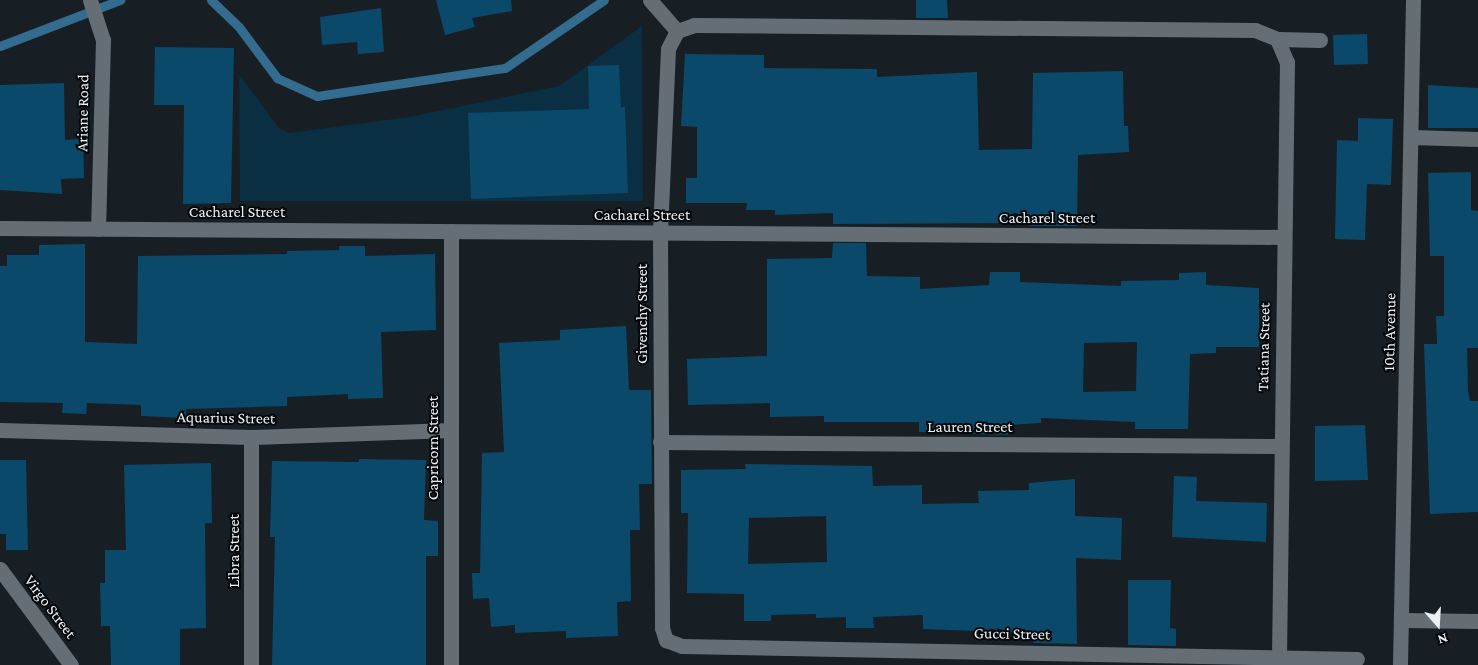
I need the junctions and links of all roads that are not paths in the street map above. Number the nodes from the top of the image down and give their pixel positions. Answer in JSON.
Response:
{"nodes":[{"id":1,"x":650,"y":0,"type":"edge"},
{"id":2,"x":1413,"y":0,"type":"edge"},
{"id":3,"x":91,"y":2,"type":"edge"},
{"id":4,"x":677,"y":31,"type":"junction"},
{"id":5,"x":1277,"y":39,"type":"junction"},
{"id":6,"x":1320,"y":40,"type":"dead end"},
{"id":7,"x":1411,"y":137,"type":"junction"},
{"id":8,"x":1478,"y":139,"type":"edge"},
{"id":9,"x":0,"y":228,"type":"edge"},
{"id":10,"x":98,"y":229,"type":"junction"},
{"id":11,"x":451,"y":231,"type":"junction"},
{"id":12,"x":660,"y":233,"type":"junction"},
{"id":13,"x":1283,"y":237,"type":"junction"},
{"id":14,"x":0,"y":430,"type":"edge"},
{"id":15,"x":451,"y":430,"type":"junction"},
{"id":16,"x":251,"y":437,"type":"junction"},
{"id":17,"x":660,"y":442,"type":"junction"},
{"id":18,"x":1280,"y":446,"type":"junction"},
{"id":19,"x":0,"y":569,"type":"edge"},
{"id":20,"x":1402,"y":620,"type":"junction"},
{"id":21,"x":1478,"y":620,"type":"edge"},
{"id":22,"x":666,"y":640,"type":"joint"},
{"id":23,"x":1279,"y":657,"type":"junction"},
{"id":24,"x":1358,"y":659,"type":"dead end"},
{"id":25,"x":72,"y":665,"type":"edge"},
{"id":26,"x":252,"y":665,"type":"edge"},
{"id":27,"x":451,"y":665,"type":"edge"},
{"id":28,"x":1400,"y":665,"type":"edge"}],
"edges":[{"from":1,"to":4,"type":"street"},
{"from":2,"to":7,"type":"street","name":"10th Avenue"},
{"from":3,"to":10,"type":"street","name":"Ariane Road"},
{"from":4,"to":5,"type":"street"},
{"from":4,"to":12,"type":"street","name":"Givenchy Street"},
{"from":5,"to":6,"type":"street"},
{"from":5,"to":13,"type":"street","name":"Tatiana Street"},
{"from":7,"to":8,"type":"street"},
{"from":7,"to":20,"type":"street","name":"10th Avenue"},
{"from":9,"to":10,"type":"street","name":"Cacharel Street"},
{"from":10,"to":11,"type":"street","name":"Cacharel Street"},
{"from":11,"to":12,"type":"street","name":"Cacharel Street"},
{"from":11,"to":15,"type":"street","name":"Capricorn Street"},
{"from":12,"to":13,"type":"street","name":"Cacharel Street"},
{"from":12,"to":17,"type":"street","name":"Givenchy Street"},
{"from":13,"to":18,"type":"street","name":"Tatiana Street"},
{"from":14,"to":16,"type":"street","name":"Aquarius Street"},
{"from":15,"to":16,"type":"street","name":"Aquarius Street"},
{"from":15,"to":27,"type":"street","name":"Capricorn Street"},
{"from":16,"to":26,"type":"street","name":"Libra Street"},
{"from":17,"to":18,"type":"street","name":"Lauren Street"},
{"from":17,"to":22,"type":"street","name":"Givenchy Street"},
{"from":18,"to":23,"type":"street","name":"Tatiana Street"},
{"from":19,"to":25,"type":"street","name":"Virgo Street"},
{"from":20,"to":21,"type":"street"},
{"from":20,"to":28,"type":"street","name":"10th Avenue"},
{"from":22,"to":23,"type":"street","name":"Gucci Street"},
{"from":23,"to":24,"type":"street","name":"Gucci Street"}]}
